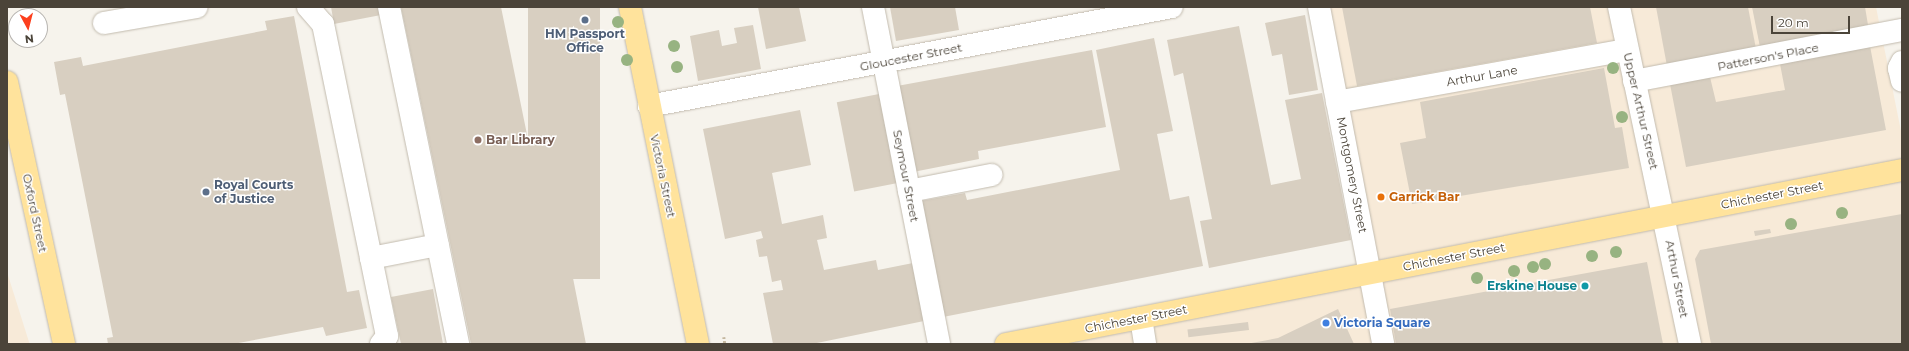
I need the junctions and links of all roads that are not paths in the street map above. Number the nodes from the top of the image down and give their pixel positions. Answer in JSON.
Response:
{"nodes":[{"id":1,"x":197,"y":7,"type":"edge"},
{"id":2,"x":308,"y":7,"type":"edge"},
{"id":3,"x":389,"y":7,"type":"edge"},
{"id":4,"x":630,"y":7,"type":"edge"},
{"id":5,"x":873,"y":7,"type":"edge"},
{"id":6,"x":1172,"y":7,"type":"edge"},
{"id":7,"x":1618,"y":7,"type":"edge"},
{"id":8,"x":1323,"y":8,"type":"edge"},
{"id":9,"x":104,"y":23,"type":"dead end"},
{"id":10,"x":1902,"y":30,"type":"edge"},
{"id":11,"x":1627,"y":50,"type":"junction"},
{"id":12,"x":884,"y":62,"type":"junction"},
{"id":13,"x":1902,"y":62,"type":"edge"},
{"id":14,"x":1634,"y":81,"type":"junction"},
{"id":15,"x":1902,"y":81,"type":"edge"},
{"id":16,"x":8,"y":94,"type":"edge"},
{"id":17,"x":1337,"y":102,"type":"junction"},
{"id":18,"x":649,"y":106,"type":"junction"},
{"id":19,"x":1902,"y":170,"type":"edge"},
{"id":20,"x":991,"y":175,"type":"dead end"},
{"id":21,"x":909,"y":191,"type":"junction"},
{"id":22,"x":1664,"y":215,"type":"junction"},
{"id":23,"x":438,"y":245,"type":"junction"},
{"id":24,"x":371,"y":258,"type":"junction"},
{"id":25,"x":1371,"y":274,"type":"junction"},
{"id":26,"x":1141,"y":318,"type":"junction"},
{"id":27,"x":64,"y":344,"type":"edge"},
{"id":28,"x":381,"y":344,"type":"edge"},
{"id":29,"x":458,"y":344,"type":"edge"},
{"id":30,"x":698,"y":344,"type":"edge"},
{"id":31,"x":939,"y":344,"type":"edge"},
{"id":32,"x":1006,"y":344,"type":"edge"},
{"id":33,"x":1145,"y":344,"type":"edge"},
{"id":34,"x":1383,"y":344,"type":"edge"},
{"id":35,"x":1690,"y":344,"type":"edge"}],
"edges":[{"from":1,"to":9,"type":"street"},
{"from":2,"to":24,"type":"street"},
{"from":3,"to":23,"type":"street"},
{"from":4,"to":18,"type":"main road","name":"Victoria Street"},
{"from":5,"to":12,"type":"street","name":"Seymour Street"},
{"from":6,"to":12,"type":"street","name":"Gloucester Street"},
{"from":7,"to":11,"type":"street","name":"Upper Arthur Street"},
{"from":8,"to":17,"type":"street","name":"Montgomery Street"},
{"from":10,"to":14,"type":"street","name":"Patterson's Place"},
{"from":11,"to":14,"type":"street","name":"Upper Arthur Street"},
{"from":11,"to":17,"type":"street","name":"Arthur Lane"},
{"from":12,"to":18,"type":"street","name":"Gloucester Street"},
{"from":12,"to":21,"type":"street","name":"Seymour Street"},
{"from":13,"to":15,"type":"street"},
{"from":14,"to":22,"type":"street","name":"Upper Arthur Street"},
{"from":16,"to":27,"type":"main road","name":"Oxford Street"},
{"from":17,"to":25,"type":"street","name":"Montgomery Street"},
{"from":18,"to":30,"type":"main road","name":"Victoria Street"},
{"from":19,"to":22,"type":"main road","name":"Chichester Street"},
{"from":20,"to":21,"type":"street"},
{"from":21,"to":31,"type":"street","name":"Seymour Street"},
{"from":22,"to":25,"type":"main road","name":"Chichester Street"},
{"from":22,"to":35,"type":"street","name":"Arthur Street"},
{"from":23,"to":24,"type":"street"},
{"from":23,"to":29,"type":"street"},
{"from":24,"to":28,"type":"street"},
{"from":25,"to":26,"type":"main road","name":"Chichester Street"},
{"from":25,"to":34,"type":"street","name":"Montgomery Street"},
{"from":26,"to":32,"type":"main road","name":"Chichester Street"},
{"from":26,"to":33,"type":"street"}]}
